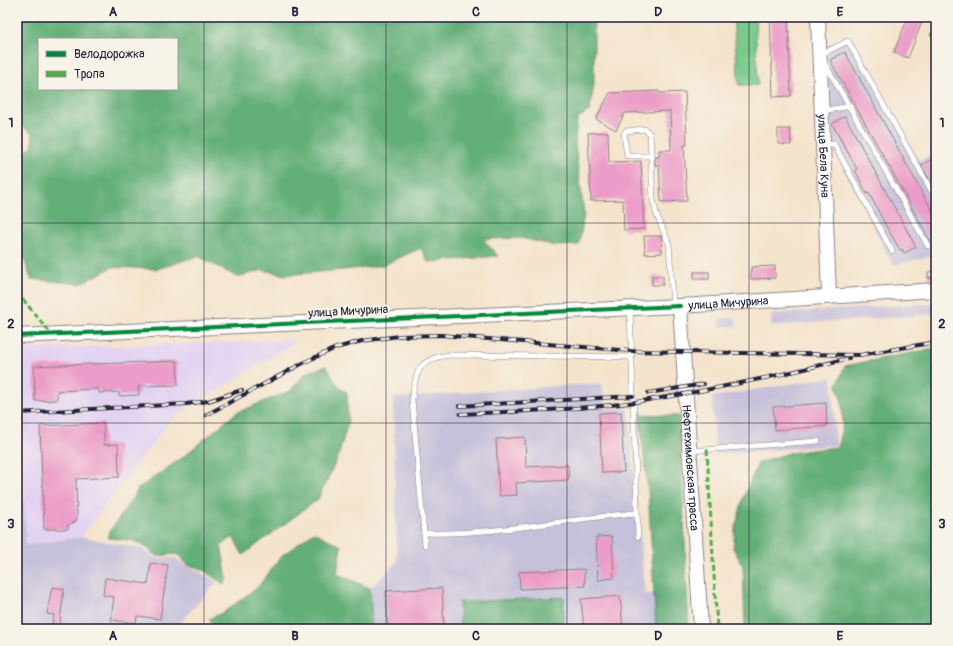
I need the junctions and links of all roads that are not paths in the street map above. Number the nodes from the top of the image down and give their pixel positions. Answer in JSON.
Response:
{"nodes":[{"id":1,"x":818,"y":17,"type":"edge"},
{"id":2,"x":820,"y":55,"type":"junction"},
{"id":3,"x":851,"y":106,"type":"junction"},
{"id":4,"x":821,"y":111,"type":"junction"},
{"id":5,"x":822,"y":145,"type":"junction"},
{"id":6,"x":651,"y":156,"type":"junction"},
{"id":7,"x":936,"y":199,"type":"edge"},
{"id":8,"x":928,"y":246,"type":"dead end"},
{"id":9,"x":892,"y":252,"type":"dead end"},
{"id":10,"x":936,"y":290,"type":"edge"},
{"id":11,"x":829,"y":296,"type":"junction"},
{"id":12,"x":676,"y":306,"type":"junction"},
{"id":13,"x":630,"y":308,"type":"junction"},
{"id":14,"x":17,"y":336,"type":"edge"},
{"id":15,"x":632,"y":357,"type":"junction"},
{"id":16,"x":818,"y":440,"type":"dead end"},
{"id":17,"x":689,"y":451,"type":"junction"},
{"id":18,"x":636,"y":513,"type":"junction"},
{"id":19,"x":424,"y":533,"type":"junction"},
{"id":20,"x":638,"y":536,"type":"dead end"},
{"id":21,"x":424,"y":545,"type":"dead end"},
{"id":22,"x":701,"y":629,"type":"edge"}],
"edges":[{"from":1,"to":2,"type":"main road","name":"улица Бела Куна"},
{"from":2,"to":3,"type":"lane"},
{"from":2,"to":4,"type":"main road","name":"улица Бела Куна"},
{"from":2,"to":7,"type":"lane"},
{"from":3,"to":4,"type":"lane"},
{"from":3,"to":8,"type":"lane"},
{"from":4,"to":5,"type":"main road","name":"улица Бела Куна"},
{"from":5,"to":9,"type":"lane"},
{"from":5,"to":11,"type":"main road","name":"улица Бела Куна"},
{"from":6,"to":6,"type":"lane"},
{"from":6,"to":12,"type":"lane"},
{"from":10,"to":11,"type":"main road","name":"улица Мичурина"},
{"from":11,"to":12,"type":"main road","name":"улица Мичурина"},
{"from":12,"to":13,"type":"main road","name":"улица Мичурина"},
{"from":12,"to":17,"type":"main road","name":"Нефтехимовская трасса"},
{"from":13,"to":14,"type":"main road","name":"улица Мичурина"},
{"from":13,"to":15,"type":"lane"},
{"from":15,"to":18,"type":"lane"},
{"from":15,"to":19,"type":"lane"},
{"from":16,"to":17,"type":"lane"},
{"from":17,"to":22,"type":"main road","name":"Нефтехимовская трасса"},
{"from":18,"to":19,"type":"lane"},
{"from":18,"to":20,"type":"lane"},
{"from":19,"to":21,"type":"lane"}]}
